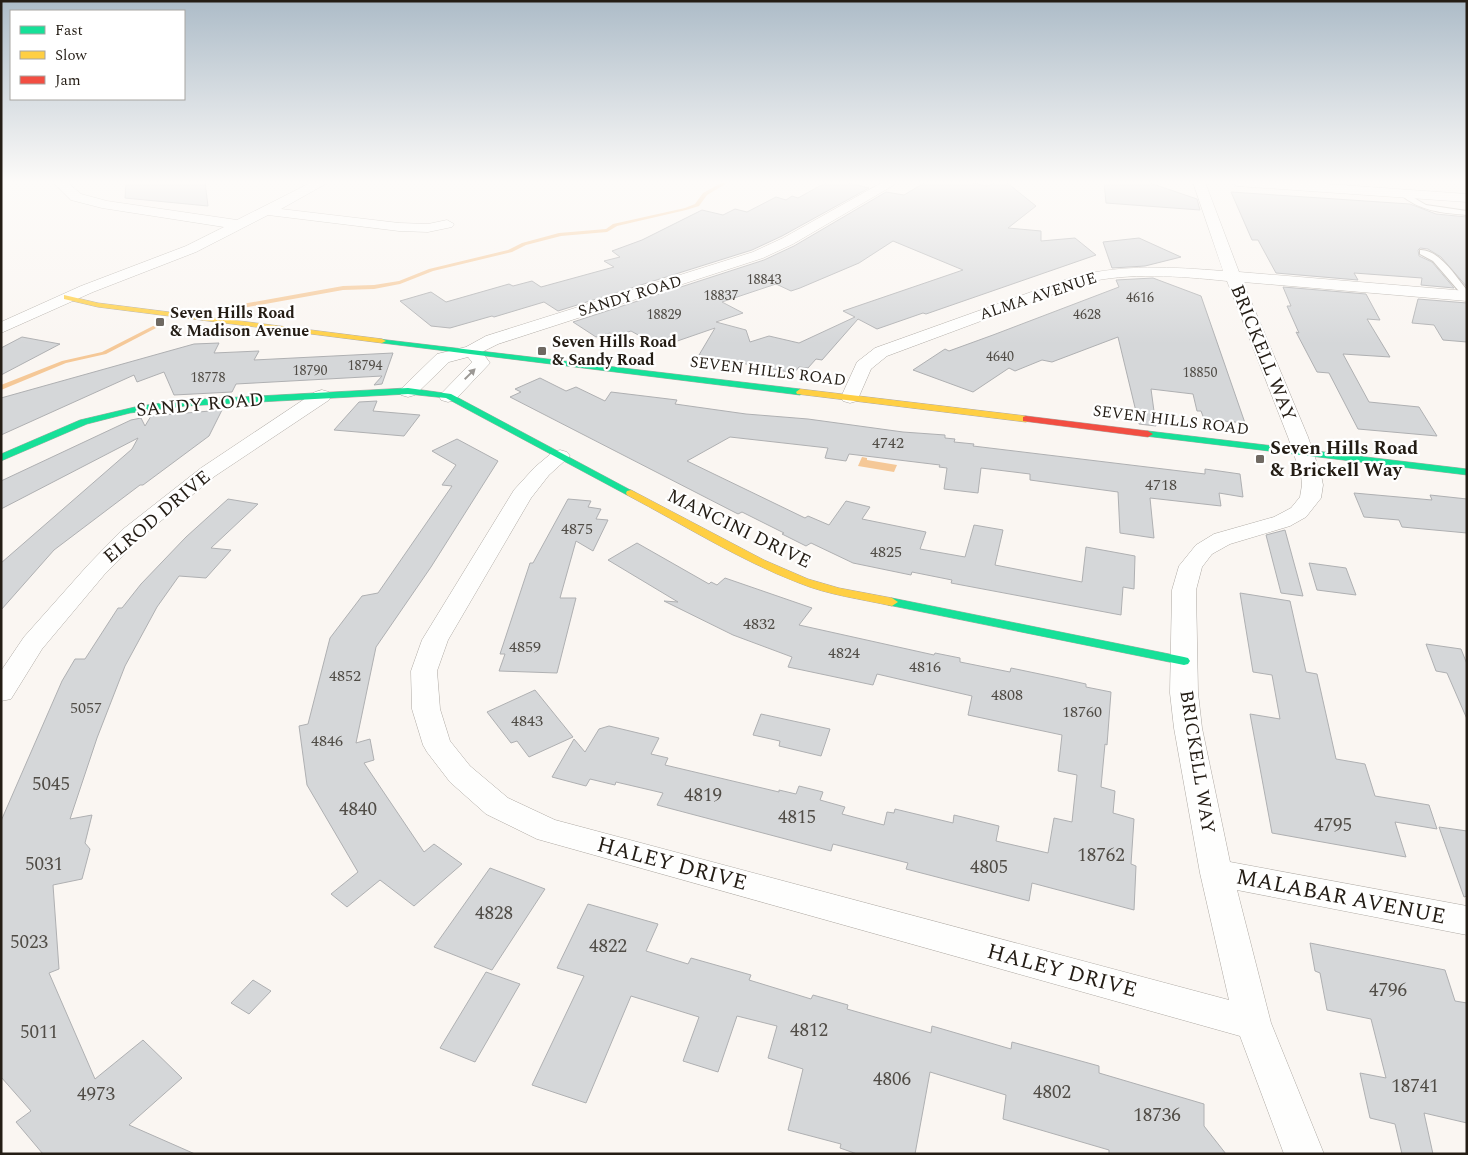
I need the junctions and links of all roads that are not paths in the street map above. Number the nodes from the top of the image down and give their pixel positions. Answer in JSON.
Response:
{"nodes":[{"id":1,"x":217,"y":236,"type":"edge"},
{"id":2,"x":799,"y":236,"type":"edge"},
{"id":3,"x":1217,"y":236,"type":"edge"},
{"id":4,"x":1423,"y":252,"type":"dead end"},
{"id":5,"x":1231,"y":276,"type":"junction"},
{"id":6,"x":1467,"y":296,"type":"edge"},
{"id":7,"x":67,"y":297,"type":"junction"},
{"id":8,"x":1,"y":328,"type":"edge"},
{"id":9,"x":472,"y":351,"type":"junction"},
{"id":10,"x":408,"y":391,"type":"junction"},
{"id":11,"x":322,"y":396,"type":"junction"},
{"id":12,"x":448,"y":396,"type":"junction"},
{"id":13,"x":850,"y":397,"type":"junction"},
{"id":14,"x":1303,"y":452,"type":"junction"},
{"id":15,"x":560,"y":456,"type":"junction"},
{"id":16,"x":1,"y":458,"type":"edge"},
{"id":17,"x":1467,"y":472,"type":"edge"},
{"id":18,"x":1184,"y":661,"type":"junction"},
{"id":19,"x":1,"y":692,"type":"edge"},
{"id":20,"x":1216,"y":873,"type":"junction"},
{"id":21,"x":1467,"y":921,"type":"edge"},
{"id":22,"x":1253,"y":1023,"type":"junction"},
{"id":23,"x":1304,"y":1154,"type":"edge"}],
"edges":[{"from":1,"to":7,"type":"street"},
{"from":2,"to":9,"type":"street","name":"SANDY ROAD"},
{"from":3,"to":5,"type":"street","name":"BRICKELL WAY"},
{"from":4,"to":6,"type":"lane"},
{"from":5,"to":6,"type":"street","name":"ALMA AVENUE"},
{"from":5,"to":13,"type":"street","name":"ALMA AVENUE"},
{"from":5,"to":14,"type":"street","name":"BRICKELL WAY"},
{"from":7,"to":8,"type":"street"},
{"from":7,"to":9,"type":"street","name":"SEVEN HILLS ROAD"},
{"from":9,"to":10,"type":"street","name":"SANDY ROAD"},
{"from":12,"to":9,"type":"street","one_way":true},
{"from":9,"to":13,"type":"street","name":"SEVEN HILLS ROAD"},
{"from":10,"to":11,"type":"street","name":"SANDY ROAD"},
{"from":10,"to":12,"type":"street","name":"SANDY ROAD"},
{"from":11,"to":16,"type":"street","name":"SANDY ROAD"},
{"from":11,"to":19,"type":"street","name":"ELROD DRIVE"},
{"from":12,"to":15,"type":"street","name":"MANCINI DRIVE"},
{"from":13,"to":14,"type":"street","name":"SEVEN HILLS ROAD"},
{"from":14,"to":17,"type":"street","name":"SEVEN HILLS ROAD"},
{"from":14,"to":18,"type":"street","name":"BRICKELL WAY"},
{"from":15,"to":18,"type":"street","name":"MANCINI DRIVE"},
{"from":15,"to":22,"type":"street","name":"HALEY DRIVE"},
{"from":18,"to":20,"type":"street","name":"BRICKELL WAY"},
{"from":20,"to":21,"type":"street","name":"MALABAR AVENUE"},
{"from":20,"to":22,"type":"street","name":"BRICKELL WAY"},
{"from":22,"to":23,"type":"street","name":"BRICKELL WAY"}]}
